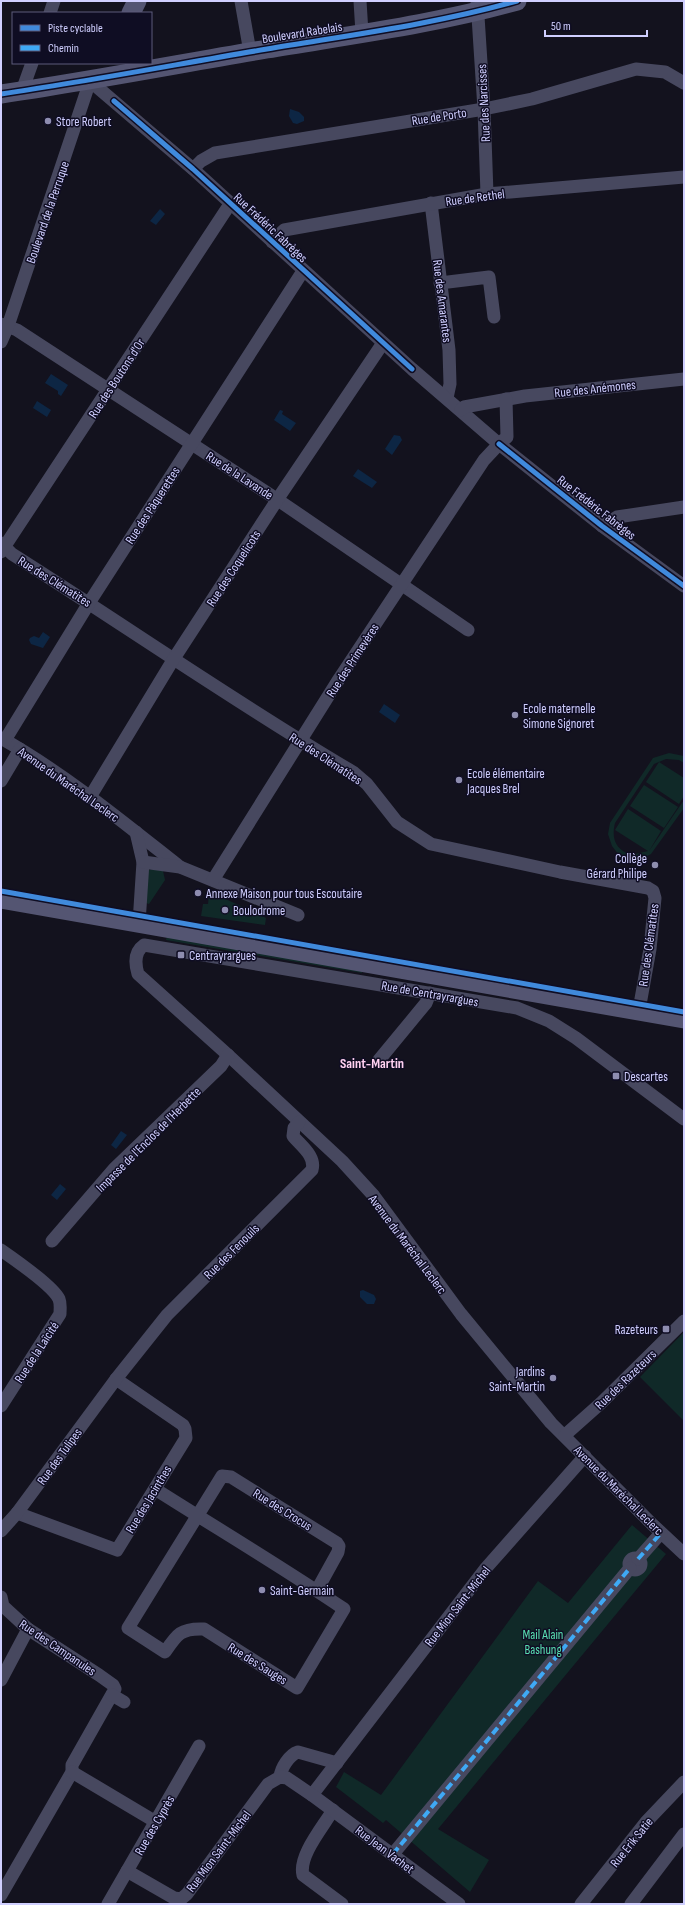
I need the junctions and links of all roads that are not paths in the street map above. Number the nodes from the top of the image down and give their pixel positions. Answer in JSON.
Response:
{"nodes":[{"id":1,"x":54,"y":1,"type":"edge"},
{"id":2,"x":137,"y":1,"type":"edge"},
{"id":3,"x":241,"y":1,"type":"edge"},
{"id":4,"x":360,"y":1,"type":"edge"},
{"id":5,"x":517,"y":1,"type":"edge"},
{"id":6,"x":477,"y":6,"type":"edge"},
{"id":7,"x":50,"y":12,"type":"edge"},
{"id":8,"x":132,"y":12,"type":"edge"},
{"id":9,"x":362,"y":33,"type":"junction"},
{"id":10,"x":250,"y":52,"type":"junction"},
{"id":11,"x":32,"y":64,"type":"edge"},
{"id":12,"x":105,"y":64,"type":"edge"},
{"id":13,"x":90,"y":81,"type":"junction"},
{"id":14,"x":684,"y":83,"type":"edge"},
{"id":15,"x":22,"y":91,"type":"junction"},
{"id":16,"x":1,"y":94,"type":"edge"},
{"id":17,"x":484,"y":109,"type":"junction"},
{"id":18,"x":192,"y":170,"type":"junction"},
{"id":19,"x":684,"y":177,"type":"edge"},
{"id":20,"x":487,"y":194,"type":"junction"},
{"id":21,"x":431,"y":203,"type":"junction"},
{"id":22,"x":230,"y":204,"type":"junction"},
{"id":23,"x":272,"y":242,"type":"junction"},
{"id":24,"x":303,"y":271,"type":"junction"},
{"id":25,"x":440,"y":283,"type":"junction"},
{"id":26,"x":494,"y":317,"type":"dead end"},
{"id":27,"x":5,"y":325,"type":"edge"},
{"id":28,"x":1,"y":342,"type":"edge"},
{"id":29,"x":384,"y":343,"type":"junction"},
{"id":30,"x":684,"y":379,"type":"edge"},
{"id":31,"x":109,"y":389,"type":"junction"},
{"id":32,"x":447,"y":398,"type":"junction"},
{"id":33,"x":506,"y":399,"type":"junction"},
{"id":34,"x":461,"y":410,"type":"junction"},
{"id":35,"x":192,"y":444,"type":"junction"},
{"id":36,"x":498,"y":444,"type":"junction"},
{"id":37,"x":278,"y":500,"type":"junction"},
{"id":38,"x":684,"y":507,"type":"edge"},
{"id":39,"x":602,"y":526,"type":"junction"},
{"id":40,"x":2,"y":547,"type":"edge"},
{"id":41,"x":402,"y":584,"type":"junction"},
{"id":42,"x":684,"y":586,"type":"edge"},
{"id":43,"x":89,"y":603,"type":"junction"},
{"id":44,"x":468,"y":630,"type":"dead end"},
{"id":45,"x":173,"y":660,"type":"junction"},
{"id":46,"x":3,"y":739,"type":"edge"},
{"id":47,"x":300,"y":741,"type":"junction"},
{"id":48,"x":20,"y":749,"type":"junction"},
{"id":49,"x":1,"y":781,"type":"edge"},
{"id":50,"x":90,"y":797,"type":"junction"},
{"id":51,"x":136,"y":832,"type":"junction"},
{"id":52,"x":143,"y":862,"type":"junction"},
{"id":53,"x":180,"y":867,"type":"junction"},
{"id":54,"x":212,"y":880,"type":"junction"},
{"id":55,"x":1,"y":899,"type":"edge"},
{"id":56,"x":298,"y":915,"type":"dead end"},
{"id":57,"x":139,"y":923,"type":"junction"},
{"id":58,"x":144,"y":945,"type":"joint"},
{"id":59,"x":430,"y":993,"type":"junction"},
{"id":60,"x":639,"y":1010,"type":"junction"},
{"id":61,"x":684,"y":1019,"type":"edge"},
{"id":62,"x":228,"y":1055,"type":"junction"},
{"id":63,"x":379,"y":1060,"type":"dead end"},
{"id":64,"x":684,"y":1119,"type":"edge"},
{"id":65,"x":299,"y":1122,"type":"junction"},
{"id":66,"x":52,"y":1241,"type":"dead end"},
{"id":67,"x":1,"y":1250,"type":"edge"},
{"id":68,"x":684,"y":1321,"type":"edge"},
{"id":69,"x":116,"y":1378,"type":"junction"},
{"id":70,"x":1,"y":1406,"type":"edge"},
{"id":71,"x":565,"y":1435,"type":"junction"},
{"id":72,"x":585,"y":1456,"type":"junction"},
{"id":73,"x":155,"y":1489,"type":"junction"},
{"id":74,"x":17,"y":1513,"type":"junction"},
{"id":75,"x":196,"y":1515,"type":"junction"},
{"id":76,"x":1,"y":1531,"type":"edge"},
{"id":77,"x":661,"y":1533,"type":"junction"},
{"id":78,"x":684,"y":1554,"type":"edge"},
{"id":79,"x":317,"y":1590,"type":"junction"},
{"id":80,"x":1,"y":1598,"type":"edge"},
{"id":81,"x":28,"y":1629,"type":"junction"},
{"id":82,"x":1,"y":1680,"type":"edge"},
{"id":83,"x":112,"y":1695,"type":"junction"},
{"id":84,"x":124,"y":1702,"type":"dead end"},
{"id":85,"x":199,"y":1746,"type":"dead end"},
{"id":86,"x":337,"y":1763,"type":"junction"},
{"id":87,"x":72,"y":1772,"type":"junction"},
{"id":88,"x":280,"y":1777,"type":"junction"},
{"id":89,"x":684,"y":1782,"type":"edge"},
{"id":90,"x":312,"y":1794,"type":"junction"},
{"id":91,"x":333,"y":1810,"type":"junction"},
{"id":92,"x":156,"y":1822,"type":"junction"},
{"id":93,"x":684,"y":1834,"type":"edge"},
{"id":94,"x":393,"y":1854,"type":"junction"},
{"id":95,"x":128,"y":1872,"type":"junction"},
{"id":96,"x":1,"y":1895,"type":"edge"},
{"id":97,"x":108,"y":1904,"type":"edge"},
{"id":98,"x":342,"y":1904,"type":"edge"},
{"id":99,"x":459,"y":1904,"type":"edge"},
{"id":100,"x":581,"y":1904,"type":"edge"},
{"id":101,"x":631,"y":1904,"type":"edge"}],
"edges":[{"from":1,"to":7,"type":"street"},
{"from":2,"to":8,"type":"street"},
{"from":3,"to":10,"type":"street"},
{"from":4,"to":9,"type":"street"},
{"from":5,"to":6,"type":"street","name":"Boulevard Rabelais"},
{"from":6,"to":9,"type":"street","name":"Boulevard Rabelais"},
{"from":6,"to":17,"type":"street","name":"Rue des Narcisses"},
{"from":9,"to":10,"type":"street","name":"Boulevard Rabelais"},
{"from":10,"to":13,"type":"street","name":"Boulevard Rabelais"},
{"from":11,"to":15,"type":"street"},
{"from":12,"to":13,"type":"street"},
{"from":13,"to":15,"type":"street","name":"Boulevard Rabelais"},
{"from":13,"to":18,"type":"street","name":"Rue Frédéric Fabrèges"},
{"from":13,"to":27,"type":"street","name":"Boulevard de la Perruque"},
{"from":14,"to":17,"type":"street","name":"Rue de Porto"},
{"from":15,"to":16,"type":"street","name":"Boulevard Rabelais"},
{"from":17,"to":18,"type":"street","name":"Rue de Porto"},
{"from":17,"to":20,"type":"street","name":"Rue des Narcisses"},
{"from":18,"to":22,"type":"street","name":"Rue Frédéric Fabrèges"},
{"from":19,"to":20,"type":"street","name":"Rue de Rethel"},
{"from":20,"to":21,"type":"street","name":"Rue de Rethel"},
{"from":21,"to":23,"type":"street","name":"Rue de Rethel"},
{"from":21,"to":25,"type":"street","name":"Rue des Amarantes"},
{"from":22,"to":23,"type":"street","name":"Rue Frédéric Fabrèges"},
{"from":22,"to":31,"type":"street","name":"Rue des Boutons d'Or"},
{"from":23,"to":24,"type":"street","name":"Rue Frédéric Fabrèges"},
{"from":24,"to":29,"type":"street","name":"Rue Frédéric Fabrèges"},
{"from":24,"to":35,"type":"street","name":"Rue des Pâquerettes"},
{"from":25,"to":26,"type":"street"},
{"from":25,"to":32,"type":"street","name":"Rue des Amarantes"},
{"from":27,"to":28,"type":"street","name":"Boulevard de la Perruque"},
{"from":27,"to":31,"type":"street","name":"Rue de la Lavande"},
{"from":29,"to":32,"type":"street","name":"Rue Frédéric Fabrèges"},
{"from":29,"to":37,"type":"street","name":"Rue des Coquelicots"},
{"from":30,"to":33,"type":"street","name":"Rue des Anémones"},
{"from":31,"to":35,"type":"street","name":"Rue de la Lavande"},
{"from":31,"to":40,"type":"street","name":"Rue des Boutons d'Or"},
{"from":32,"to":34,"type":"street","name":"Rue Frédéric Fabrèges"},
{"from":33,"to":34,"type":"street","name":"Rue des Anémones"},
{"from":33,"to":36,"type":"street"},
{"from":34,"to":36,"type":"street","name":"Rue Frédéric Fabrèges"},
{"from":35,"to":37,"type":"street","name":"Rue de la Lavande"},
{"from":35,"to":43,"type":"street","name":"Rue des Pâquerettes"},
{"from":36,"to":39,"type":"street","name":"Rue Frédéric Fabrèges"},
{"from":36,"to":41,"type":"street","name":"Rue des Primevères"},
{"from":37,"to":41,"type":"street","name":"Rue de la Lavande"},
{"from":37,"to":45,"type":"street","name":"Rue des Coquelicots"},
{"from":38,"to":39,"type":"street"},
{"from":39,"to":42,"type":"street","name":"Rue Frédéric Fabrèges"},
{"from":40,"to":43,"type":"street","name":"Rue des Clématites"},
{"from":41,"to":44,"type":"street","name":"Rue de la Lavande"},
{"from":41,"to":47,"type":"street","name":"Rue des Primevères"},
{"from":43,"to":45,"type":"street","name":"Rue des Clématites"},
{"from":43,"to":46,"type":"street","name":"Rue des Pâquerettes"},
{"from":45,"to":47,"type":"street","name":"Rue des Clématites"},
{"from":45,"to":50,"type":"street","name":"Rue des Coquelicots"},
{"from":46,"to":48,"type":"street","name":"Avenue du Maréchal Leclerc"},
{"from":47,"to":54,"type":"street","name":"Rue des Primevères"},
{"from":47,"to":60,"type":"street","name":"Rue des Clématites"},
{"from":48,"to":49,"type":"street"},
{"from":48,"to":50,"type":"street","name":"Avenue du Maréchal Leclerc"},
{"from":50,"to":51,"type":"street","name":"Avenue du Maréchal Leclerc"},
{"from":51,"to":52,"type":"street"},
{"from":51,"to":53,"type":"street","name":"Avenue du Maréchal Leclerc"},
{"from":52,"to":53,"type":"street","name":"Avenue du Maréchal Leclerc"},
{"from":52,"to":57,"type":"street"},
{"from":53,"to":54,"type":"street","name":"Avenue du Maréchal Leclerc"},
{"from":54,"to":56,"type":"street","name":"Avenue du Maréchal Leclerc"},
{"from":55,"to":57,"type":"street"},
{"from":57,"to":60,"type":"street"},
{"from":58,"to":59,"type":"street","name":"Rue de Centrayrargues"},
{"from":58,"to":62,"type":"street","name":"Avenue du Maréchal Leclerc"},
{"from":59,"to":63,"type":"street"},
{"from":59,"to":64,"type":"street","name":"Rue de Centrayrargues"},
{"from":60,"to":61,"type":"street"},
{"from":62,"to":65,"type":"street","name":"Avenue du Maréchal Leclerc"},
{"from":62,"to":66,"type":"street","name":"Impasse de l'Enclos de l'Herbette"},
{"from":65,"to":69,"type":"street","name":"Rue des Fenouils"},
{"from":65,"to":71,"type":"street","name":"Avenue du Maréchal Leclerc"},
{"from":67,"to":70,"type":"street","name":"Rue de la Laïcité"},
{"from":68,"to":71,"type":"street","name":"Rue des Razeteurs"},
{"from":69,"to":73,"type":"street","name":"Rue des Jacinthes"},
{"from":69,"to":74,"type":"street","name":"Rue des Tulipes"},
{"from":71,"to":72,"type":"street","name":"Avenue du Maréchal Leclerc"},
{"from":72,"to":77,"type":"street","name":"Avenue du Maréchal Leclerc"},
{"from":72,"to":86,"type":"street","name":"Rue Mion Saint-Michel"},
{"from":73,"to":74,"type":"street","name":"Rue des Jacinthes"},
{"from":73,"to":75,"type":"street","name":"Rue des Sauges"},
{"from":74,"to":76,"type":"street","name":"Rue des Tulipes"},
{"from":75,"to":79,"type":"street","name":"Rue des Sauges"},
{"from":75,"to":79,"type":"street","name":"Rue des Crocus"},
{"from":75,"to":79,"type":"street","name":"Rue des Sauges"},
{"from":77,"to":78,"type":"street","name":"Avenue du Maréchal Leclerc"},
{"from":77,"to":94,"type":"street"},
{"from":80,"to":81,"type":"street","name":"Rue des Campanules"},
{"from":81,"to":82,"type":"street"},
{"from":81,"to":83,"type":"street","name":"Rue des Campanules"},
{"from":83,"to":84,"type":"street"},
{"from":83,"to":87,"type":"street"},
{"from":85,"to":92,"type":"street","name":"Rue des Cyprès"},
{"from":86,"to":88,"type":"street","name":"Rue Mion Saint-Michel"},
{"from":86,"to":90,"type":"street","name":"Rue Mion Saint-Michel"},
{"from":87,"to":92,"type":"street"},
{"from":87,"to":96,"type":"street"},
{"from":88,"to":90,"type":"street"},
{"from":88,"to":95,"type":"street","name":"Rue Mion Saint-Michel"},
{"from":89,"to":100,"type":"street","name":"Rue Erik Satie"},
{"from":90,"to":91,"type":"street","name":"Rue Jean Vachet"},
{"from":91,"to":94,"type":"street","name":"Rue Jean Vachet"},
{"from":91,"to":98,"type":"street"},
{"from":92,"to":95,"type":"street","name":"Rue des Cyprès"},
{"from":93,"to":101,"type":"street"},
{"from":94,"to":99,"type":"street","name":"Rue Jean Vachet"},
{"from":95,"to":97,"type":"street","name":"Rue des Cyprès"}]}
